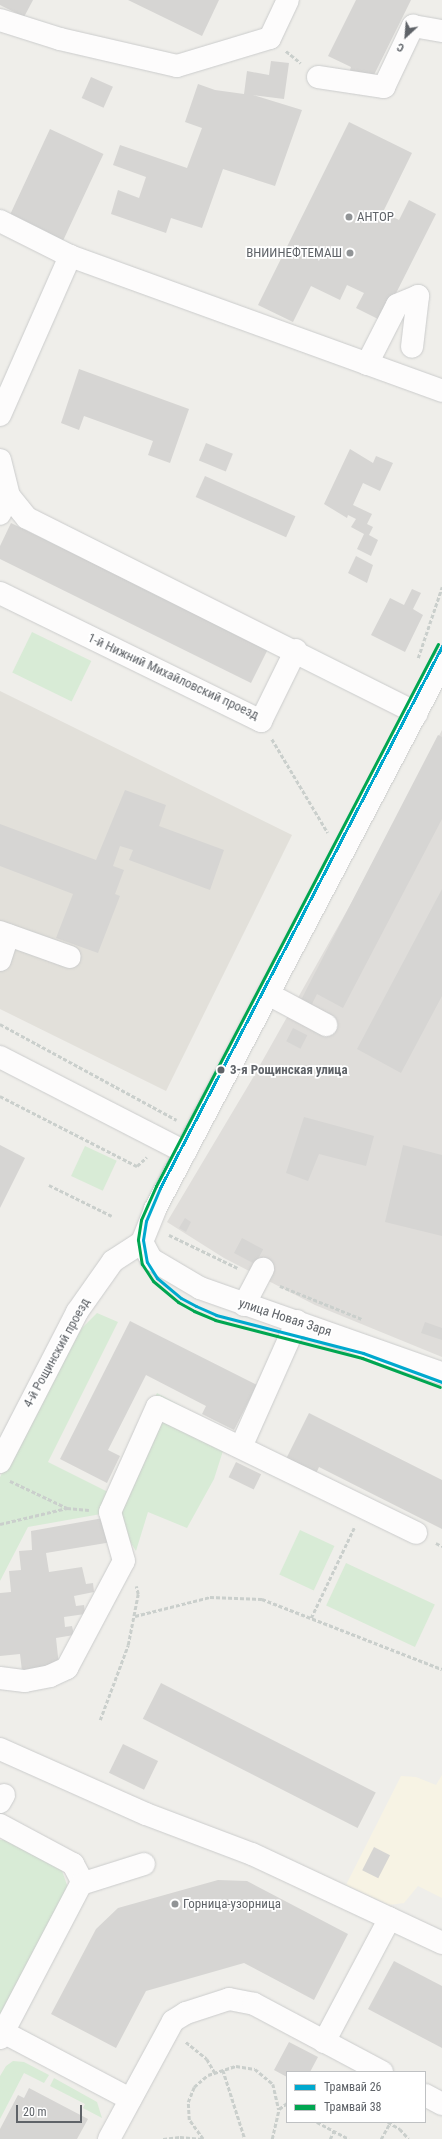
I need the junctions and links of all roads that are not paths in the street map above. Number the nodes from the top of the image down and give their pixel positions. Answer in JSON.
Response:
{"nodes":[{"id":1,"x":288,"y":0,"type":"edge"},
{"id":2,"x":0,"y":20,"type":"edge"},
{"id":3,"x":442,"y":31,"type":"edge"},
{"id":4,"x":318,"y":78,"type":"road end"},
{"id":5,"x":0,"y":221,"type":"edge"},
{"id":6,"x":70,"y":256,"type":"junction"},
{"id":7,"x":412,"y":347,"type":"dead end"},
{"id":8,"x":367,"y":364,"type":"junction"},
{"id":9,"x":442,"y":390,"type":"edge"},
{"id":10,"x":0,"y":414,"type":"edge"},
{"id":11,"x":0,"y":460,"type":"edge"},
{"id":12,"x":3,"y":501,"type":"edge"},
{"id":13,"x":0,"y":593,"type":"edge"},
{"id":14,"x":296,"y":650,"type":"junction"},
{"id":15,"x":442,"y":664,"type":"edge"},
{"id":16,"x":417,"y":713,"type":"junction"},
{"id":17,"x":4,"y":934,"type":"edge"},
{"id":18,"x":70,"y":958,"type":"dead end"},
{"id":19,"x":0,"y":960,"type":"edge"},
{"id":20,"x":268,"y":994,"type":"junction"},
{"id":21,"x":326,"y":1025,"type":"dead end"},
{"id":22,"x":0,"y":1057,"type":"edge"},
{"id":23,"x":185,"y":1152,"type":"junction"},
{"id":24,"x":142,"y":1242,"type":"junction"},
{"id":25,"x":261,"y":1273,"type":"road end"},
{"id":26,"x":244,"y":1305,"type":"junction"},
{"id":27,"x":297,"y":1321,"type":"junction"},
{"id":28,"x":442,"y":1373,"type":"edge"},
{"id":29,"x":241,"y":1447,"type":"junction"},
{"id":30,"x":4,"y":1471,"type":"edge"},
{"id":31,"x":416,"y":1533,"type":"dead end"},
{"id":32,"x":0,"y":1678,"type":"edge"},
{"id":33,"x":0,"y":1749,"type":"edge"},
{"id":34,"x":0,"y":1825,"type":"edge"},
{"id":35,"x":144,"y":1864,"type":"dead end"},
{"id":36,"x":81,"y":1884,"type":"junction"},
{"id":37,"x":390,"y":1918,"type":"junction"},
{"id":38,"x":442,"y":1943,"type":"edge"},
{"id":39,"x":2,"y":2035,"type":"edge"},
{"id":40,"x":324,"y":2042,"type":"junction"},
{"id":41,"x":380,"y":2071,"type":"edge"},
{"id":42,"x":426,"y":2096,"type":"edge"},
{"id":43,"x":130,"y":2099,"type":"junction"},
{"id":44,"x":442,"y":2104,"type":"edge"},
{"id":45,"x":110,"y":2139,"type":"edge"}],
"edges":[{"from":1,"to":2,"type":"street"},
{"from":3,"to":4,"type":"street"},
{"from":5,"to":6,"type":"street"},
{"from":6,"to":8,"type":"street"},
{"from":6,"to":10,"type":"street"},
{"from":7,"to":8,"type":"street"},
{"from":8,"to":9,"type":"street"},
{"from":11,"to":12,"type":"street"},
{"from":12,"to":14,"type":"street"},
{"from":13,"to":14,"type":"street","name":"1-й Нижний Михайловский проезд"},
{"from":14,"to":16,"type":"street"},
{"from":15,"to":16,"type":"street"},
{"from":16,"to":20,"type":"street"},
{"from":17,"to":18,"type":"street"},
{"from":17,"to":19,"type":"street"},
{"from":20,"to":21,"type":"street"},
{"from":20,"to":23,"type":"street"},
{"from":22,"to":23,"type":"street"},
{"from":23,"to":24,"type":"street"},
{"from":24,"to":26,"type":"street","name":"улица Новая Заря"},
{"from":24,"to":30,"type":"street","name":"4-й Рощинский проезд"},
{"from":25,"to":26,"type":"street"},
{"from":26,"to":27,"type":"street","name":"улица Новая Заря"},
{"from":27,"to":28,"type":"street","name":"улица Новая Заря"},
{"from":27,"to":29,"type":"street"},
{"from":29,"to":31,"type":"street"},
{"from":29,"to":32,"type":"street"},
{"from":33,"to":37,"type":"street"},
{"from":34,"to":36,"type":"street"},
{"from":35,"to":36,"type":"street"},
{"from":36,"to":39,"type":"street"},
{"from":37,"to":38,"type":"street"},
{"from":37,"to":40,"type":"street"},
{"from":39,"to":43,"type":"street"},
{"from":40,"to":41,"type":"street"},
{"from":40,"to":43,"type":"street"},
{"from":42,"to":44,"type":"street"},
{"from":43,"to":45,"type":"street"}]}
